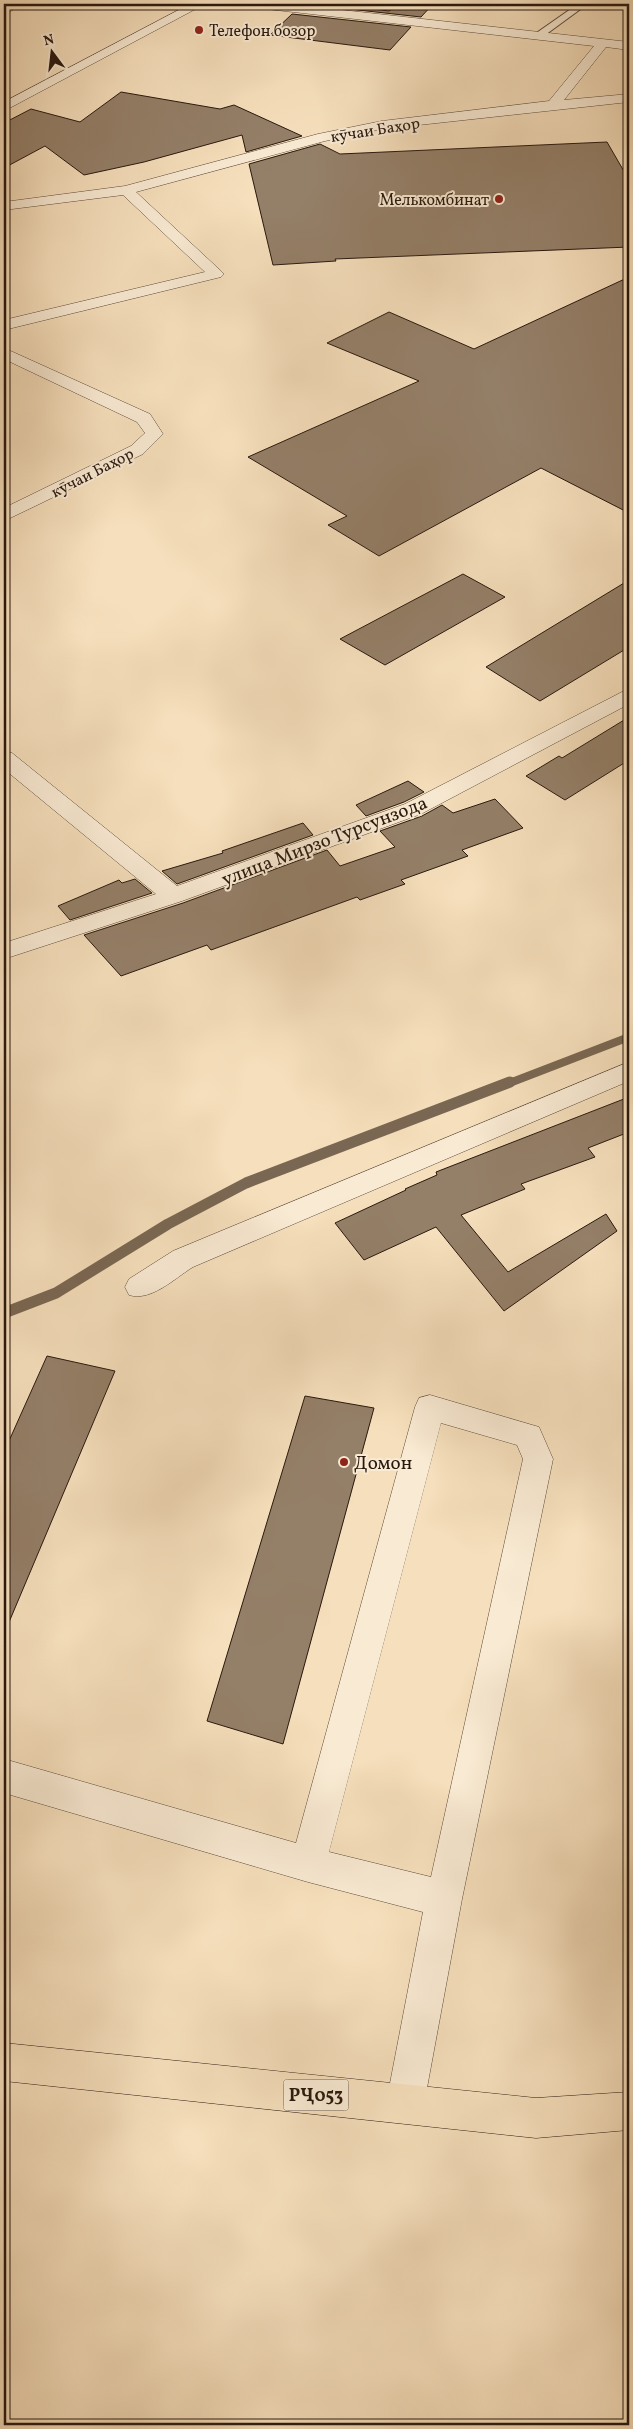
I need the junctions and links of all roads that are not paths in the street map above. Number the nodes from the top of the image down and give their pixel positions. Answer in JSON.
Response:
{"nodes":[{"id":1,"x":17,"y":4,"type":"edge"},
{"id":2,"x":199,"y":4,"type":"edge"},
{"id":3,"x":258,"y":4,"type":"edge"},
{"id":4,"x":578,"y":8,"type":"dead end"},
{"id":5,"x":4,"y":11,"type":"edge"},
{"id":6,"x":424,"y":12,"type":"dead end"},
{"id":7,"x":410,"y":21,"type":"junction"},
{"id":8,"x":538,"y":36,"type":"junction"},
{"id":9,"x":603,"y":43,"type":"junction"},
{"id":10,"x":629,"y":46,"type":"edge"},
{"id":11,"x":629,"y":98,"type":"edge"},
{"id":12,"x":553,"y":105,"type":"junction"},
{"id":13,"x":4,"y":107,"type":"edge"},
{"id":14,"x":126,"y":190,"type":"junction"},
{"id":15,"x":4,"y":206,"type":"edge"},
{"id":16,"x":4,"y":325,"type":"edge"},
{"id":17,"x":4,"y":353,"type":"edge"},
{"id":18,"x":4,"y":515,"type":"edge"},
{"id":19,"x":629,"y":696,"type":"edge"},
{"id":20,"x":4,"y":758,"type":"edge"},
{"id":21,"x":174,"y":896,"type":"junction"},
{"id":22,"x":4,"y":951,"type":"edge"},
{"id":23,"x":629,"y":1071,"type":"edge"},
{"id":24,"x":139,"y":1287,"type":"dead end"},
{"id":25,"x":4,"y":1776,"type":"edge"},
{"id":26,"x":308,"y":1864,"type":"junction"},
{"id":27,"x":444,"y":1899,"type":"junction"},
{"id":28,"x":4,"y":2062,"type":"edge"},
{"id":29,"x":405,"y":2104,"type":"junction"},
{"id":30,"x":629,"y":2111,"type":"edge"}],
"edges":[{"from":1,"to":5,"type":"street"},
{"from":2,"to":13,"type":"street"},
{"from":3,"to":7,"type":"street"},
{"from":4,"to":8,"type":"lane"},
{"from":6,"to":7,"type":"street"},
{"from":7,"to":8,"type":"street"},
{"from":8,"to":9,"type":"street"},
{"from":9,"to":10,"type":"street"},
{"from":9,"to":12,"type":"street"},
{"from":11,"to":12,"type":"street","name":"кӯчаи Баҳор"},
{"from":12,"to":14,"type":"street","name":"кӯчаи Баҳор"},
{"from":14,"to":15,"type":"street","name":"кӯчаи Баҳор"},
{"from":14,"to":16,"type":"street"},
{"from":17,"to":18,"type":"street","name":"кӯчаи Баҳор"},
{"from":19,"to":21,"type":"street","name":"улица Мирзо Турсунзода"},
{"from":20,"to":21,"type":"street"},
{"from":21,"to":22,"type":"street","name":"улица Мирзо Турсунзода"},
{"from":23,"to":24,"type":"street"},
{"from":25,"to":26,"type":"street"},
{"from":26,"to":27,"type":"street"},
{"from":26,"to":27,"type":"street"},
{"from":27,"to":29,"type":"street"},
{"from":28,"to":29,"type":"main road","number":"РҶ053"},
{"from":29,"to":30,"type":"main road","number":"РҶ053"}]}
